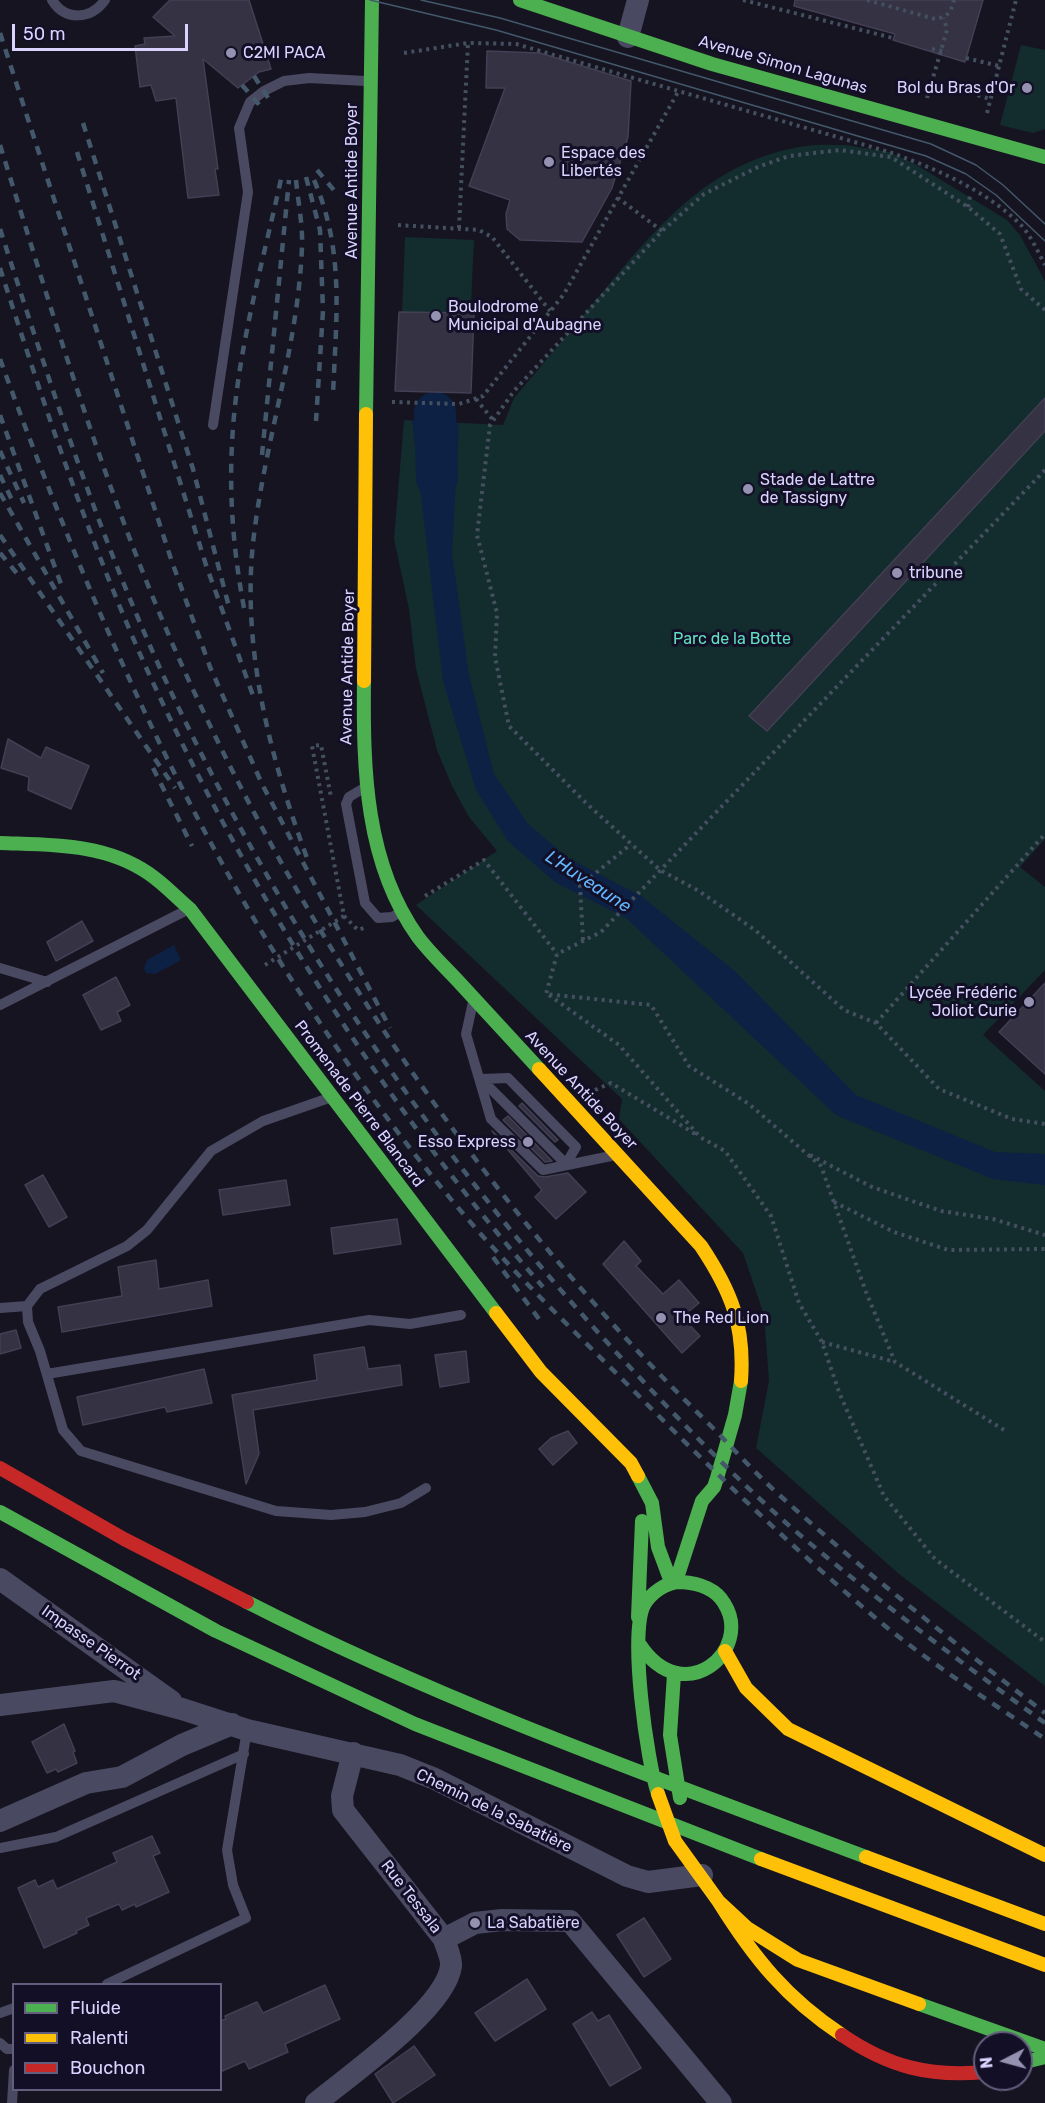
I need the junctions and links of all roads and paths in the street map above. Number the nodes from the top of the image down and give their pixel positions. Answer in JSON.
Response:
{"nodes":[{"id":1,"x":52,"y":0,"type":"edge"},
{"id":2,"x":105,"y":0,"type":"edge"},
{"id":3,"x":372,"y":0,"type":"edge"},
{"id":4,"x":520,"y":0,"type":"edge"},
{"id":5,"x":638,"y":0,"type":"edge"},
{"id":6,"x":743,"y":0,"type":"edge"},
{"id":7,"x":867,"y":0,"type":"edge"},
{"id":8,"x":954,"y":0,"type":"edge"},
{"id":9,"x":1016,"y":0,"type":"edge"},
{"id":10,"x":944,"y":18,"type":"junction"},
{"id":11,"x":628,"y":38,"type":"junction"},
{"id":12,"x":893,"y":38,"type":"dead end"},
{"id":13,"x":468,"y":43,"type":"junction"},
{"id":14,"x":932,"y":49,"type":"dead end"},
{"id":15,"x":947,"y":52,"type":"dead end"},
{"id":16,"x":404,"y":53,"type":"dead end"},
{"id":17,"x":966,"y":58,"type":"dead end"},
{"id":18,"x":999,"y":66,"type":"junction"},
{"id":19,"x":369,"y":81,"type":"junction"},
{"id":20,"x":949,"y":86,"type":"dead end"},
{"id":21,"x":678,"y":92,"type":"junction"},
{"id":22,"x":925,"y":102,"type":"dead end"},
{"id":23,"x":1042,"y":157,"type":"edge"},
{"id":24,"x":1045,"y":170,"type":"edge"},
{"id":25,"x":970,"y":196,"type":"dead end"},
{"id":26,"x":618,"y":198,"type":"junction"},
{"id":27,"x":968,"y":207,"type":"junction"},
{"id":28,"x":398,"y":225,"type":"dead end"},
{"id":29,"x":459,"y":228,"type":"junction"},
{"id":30,"x":662,"y":231,"type":"junction"},
{"id":31,"x":1045,"y":265,"type":"edge"},
{"id":32,"x":550,"y":310,"type":"junction"},
{"id":33,"x":1045,"y":310,"type":"edge"},
{"id":34,"x":476,"y":399,"type":"junction"},
{"id":35,"x":392,"y":402,"type":"dead end"},
{"id":36,"x":493,"y":420,"type":"junction"},
{"id":37,"x":213,"y":425,"type":"dead end"},
{"id":38,"x":1045,"y":470,"type":"edge"},
{"id":39,"x":367,"y":787,"type":"junction"},
{"id":40,"x":333,"y":808,"type":"dead end"},
{"id":41,"x":1045,"y":834,"type":"edge"},
{"id":42,"x":0,"y":843,"type":"edge"},
{"id":43,"x":631,"y":844,"type":"junction"},
{"id":44,"x":660,"y":870,"type":"junction"},
{"id":45,"x":190,"y":909,"type":"junction"},
{"id":46,"x":402,"y":911,"type":"junction"},
{"id":47,"x":344,"y":916,"type":"junction"},
{"id":48,"x":353,"y":924,"type":"dead end"},
{"id":49,"x":584,"y":940,"type":"junction"},
{"id":50,"x":557,"y":954,"type":"junction"},
{"id":51,"x":267,"y":964,"type":"dead end"},
{"id":52,"x":0,"y":968,"type":"edge"},
{"id":53,"x":47,"y":982,"type":"junction"},
{"id":54,"x":546,"y":994,"type":"junction"},
{"id":55,"x":474,"y":999,"type":"junction"},
{"id":56,"x":0,"y":1005,"type":"edge"},
{"id":57,"x":876,"y":1023,"type":"junction"},
{"id":58,"x":481,"y":1079,"type":"junction"},
{"id":59,"x":333,"y":1097,"type":"junction"},
{"id":60,"x":569,"y":1102,"type":"junction"},
{"id":61,"x":1045,"y":1124,"type":"edge"},
{"id":62,"x":700,"y":1137,"type":"junction"},
{"id":63,"x":804,"y":1152,"type":"junction"},
{"id":64,"x":618,"y":1154,"type":"junction"},
{"id":65,"x":566,"y":1164,"type":"junction"},
{"id":66,"x":834,"y":1202,"type":"junction"},
{"id":67,"x":1045,"y":1235,"type":"edge"},
{"id":68,"x":1045,"y":1249,"type":"edge"},
{"id":69,"x":27,"y":1306,"type":"junction"},
{"id":70,"x":0,"y":1308,"type":"edge"},
{"id":71,"x":461,"y":1315,"type":"dead end"},
{"id":72,"x":822,"y":1342,"type":"junction"},
{"id":73,"x":896,"y":1362,"type":"junction"},
{"id":74,"x":47,"y":1374,"type":"junction"},
{"id":75,"x":1004,"y":1430,"type":"dead end"},
{"id":76,"x":0,"y":1468,"type":"edge"},
{"id":77,"x":639,"y":1475,"type":"junction"},
{"id":78,"x":714,"y":1487,"type":"junction"},
{"id":79,"x":426,"y":1488,"type":"dead end"},
{"id":80,"x":702,"y":1501,"type":"junction"},
{"id":81,"x":652,"y":1503,"type":"junction"},
{"id":82,"x":686,"y":1506,"type":"dead end"},
{"id":83,"x":668,"y":1507,"type":"dead end"},
{"id":84,"x":0,"y":1512,"type":"edge"},
{"id":85,"x":713,"y":1515,"type":"dead end"},
{"id":86,"x":705,"y":1569,"type":"dead end"},
{"id":87,"x":0,"y":1579,"type":"edge"},
{"id":88,"x":674,"y":1582,"type":"junction"},
{"id":89,"x":714,"y":1592,"type":"junction"},
{"id":90,"x":638,"y":1617,"type":"junction"},
{"id":91,"x":1045,"y":1642,"type":"edge"},
{"id":92,"x":640,"y":1645,"type":"junction"},
{"id":93,"x":725,"y":1652,"type":"junction"},
{"id":94,"x":674,"y":1674,"type":"junction"},
{"id":95,"x":0,"y":1705,"type":"edge"},
{"id":96,"x":182,"y":1708,"type":"junction"},
{"id":97,"x":240,"y":1727,"type":"junction"},
{"id":98,"x":353,"y":1753,"type":"junction"},
{"id":99,"x":244,"y":1754,"type":"junction"},
{"id":100,"x":0,"y":1821,"type":"edge"},
{"id":101,"x":0,"y":1848,"type":"edge"},
{"id":102,"x":1045,"y":1855,"type":"edge"},
{"id":103,"x":702,"y":1875,"type":"junction"},
{"id":104,"x":719,"y":1902,"type":"junction"},
{"id":105,"x":1045,"y":1924,"type":"edge"},
{"id":106,"x":444,"y":1939,"type":"junction"},
{"id":107,"x":1045,"y":1965,"type":"edge"},
{"id":108,"x":109,"y":1983,"type":"edge"},
{"id":109,"x":1045,"y":2049,"type":"edge"},
{"id":110,"x":973,"y":2073,"type":"edge"},
{"id":111,"x":316,"y":2103,"type":"edge"},
{"id":112,"x":721,"y":2103,"type":"edge"}],
"edges":[{"from":1,"to":2,"type":"lane"},
{"from":3,"to":19,"type":"main road","name":"Avenue Antide Boyer"},
{"from":4,"to":11,"type":"main road","name":"Avenue Simon Lagunas"},
{"from":5,"to":11,"type":"street"},
{"from":6,"to":12,"type":"path"},
{"from":7,"to":10,"type":"path"},
{"from":8,"to":10,"type":"path"},
{"from":9,"to":18,"type":"path"},
{"from":10,"to":22,"type":"path"},
{"from":11,"to":23,"type":"main road","name":"Avenue Simon Lagunas"},
{"from":13,"to":16,"type":"path"},
{"from":13,"to":21,"type":"path"},
{"from":13,"to":29,"type":"path"},
{"from":14,"to":15,"type":"path"},
{"from":17,"to":18,"type":"path"},
{"from":18,"to":20,"type":"path"},
{"from":19,"to":37,"type":"lane"},
{"from":19,"to":39,"type":"main road","name":"Avenue Antide Boyer"},
{"from":21,"to":26,"type":"path"},
{"from":21,"to":31,"type":"path"},
{"from":23,"to":24,"type":"main road"},
{"from":25,"to":27,"type":"path"},
{"from":26,"to":30,"type":"path"},
{"from":26,"to":32,"type":"path"},
{"from":27,"to":30,"type":"path"},
{"from":27,"to":33,"type":"path"},
{"from":28,"to":29,"type":"path"},
{"from":29,"to":32,"type":"path"},
{"from":30,"to":36,"type":"path"},
{"from":32,"to":34,"type":"path"},
{"from":34,"to":35,"type":"path"},
{"from":34,"to":36,"type":"path"},
{"from":36,"to":43,"type":"path"},
{"from":38,"to":44,"type":"path"},
{"from":39,"to":46,"type":"main road","name":"Avenue Antide Boyer"},
{"from":39,"to":46,"type":"lane"},
{"from":40,"to":47,"type":"path"},
{"from":41,"to":57,"type":"path"},
{"from":42,"to":45,"type":"main road","name":"Promenade Pierre Blancard"},
{"from":43,"to":44,"type":"path"},
{"from":43,"to":49,"type":"path"},
{"from":44,"to":49,"type":"path"},
{"from":44,"to":57,"type":"path"},
{"from":45,"to":53,"type":"lane"},
{"from":45,"to":59,"type":"main road","name":"Promenade Pierre Blancard"},
{"from":46,"to":50,"type":"path"},
{"from":46,"to":55,"type":"main road","name":"Avenue Antide Boyer"},
{"from":47,"to":48,"type":"path"},
{"from":47,"to":51,"type":"path"},
{"from":49,"to":50,"type":"path"},
{"from":50,"to":54,"type":"path"},
{"from":52,"to":53,"type":"lane"},
{"from":53,"to":56,"type":"lane"},
{"from":54,"to":62,"type":"path"},
{"from":54,"to":63,"type":"path"},
{"from":55,"to":58,"type":"lane"},
{"from":55,"to":60,"type":"main road","name":"Avenue Antide Boyer"},
{"from":57,"to":61,"type":"path"},
{"from":58,"to":65,"type":"lane"},
{"from":58,"to":65,"type":"lane"},
{"from":58,"to":65,"type":"lane"},
{"from":59,"to":69,"type":"lane"},
{"from":59,"to":77,"type":"main road","name":"Promenade Pierre Blancard"},
{"from":60,"to":62,"type":"path"},
{"from":60,"to":64,"type":"main road","name":"Avenue Antide Boyer"},
{"from":62,"to":72,"type":"path"},
{"from":63,"to":66,"type":"path"},
{"from":63,"to":67,"type":"path"},
{"from":64,"to":65,"type":"lane"},
{"from":64,"to":78,"type":"main road","name":"Avenue Antide Boyer"},
{"from":66,"to":68,"type":"path"},
{"from":66,"to":73,"type":"path"},
{"from":69,"to":70,"type":"lane"},
{"from":69,"to":74,"type":"lane"},
{"from":71,"to":74,"type":"lane"},
{"from":72,"to":73,"type":"path"},
{"from":72,"to":91,"type":"path"},
{"from":73,"to":75,"type":"path"},
{"from":74,"to":79,"type":"lane"},
{"from":76,"to":105,"type":"main road"},
{"from":77,"to":81,"type":"main road","name":"Promenade Pierre Blancard"},
{"from":77,"to":90,"type":"main road"},
{"from":78,"to":80,"type":"main road","name":"Avenue Antide Boyer"},
{"from":78,"to":85,"type":"main road","name":"Avenue Antide Boyer"},
{"from":80,"to":82,"type":"main road"},
{"from":80,"to":88,"type":"main road","name":"Avenue Antide Boyer"},
{"from":81,"to":83,"type":"main road"},
{"from":81,"to":88,"type":"main road","name":"Promenade Pierre Blancard"},
{"from":84,"to":107,"type":"main road"},
{"from":86,"to":89,"type":"main road"},
{"from":87,"to":96,"type":"street","name":"Impasse Pierrot"},
{"from":88,"to":89,"type":"main road"},
{"from":88,"to":90,"type":"main road"},
{"from":89,"to":93,"type":"main road"},
{"from":90,"to":92,"type":"main road"},
{"from":92,"to":94,"type":"main road"},
{"from":92,"to":103,"type":"main road"},
{"from":93,"to":94,"type":"main road"},
{"from":93,"to":102,"type":"main road"},
{"from":94,"to":103,"type":"main road"},
{"from":95,"to":96,"type":"street"},
{"from":96,"to":97,"type":"street","name":"Chemin de la Sabatière"},
{"from":97,"to":98,"type":"street","name":"Chemin de la Sabatière"},
{"from":97,"to":99,"type":"lane"},
{"from":97,"to":100,"type":"street"},
{"from":98,"to":103,"type":"street","name":"Chemin de la Sabatière"},
{"from":98,"to":106,"type":"street","name":"Rue Tessala"},
{"from":99,"to":101,"type":"lane"},
{"from":99,"to":108,"type":"lane"},
{"from":103,"to":104,"type":"main road"},
{"from":104,"to":109,"type":"main road"},
{"from":104,"to":110,"type":"main road"},
{"from":106,"to":111,"type":"street","name":"Rue Tessala"},
{"from":106,"to":112,"type":"street"}]}
